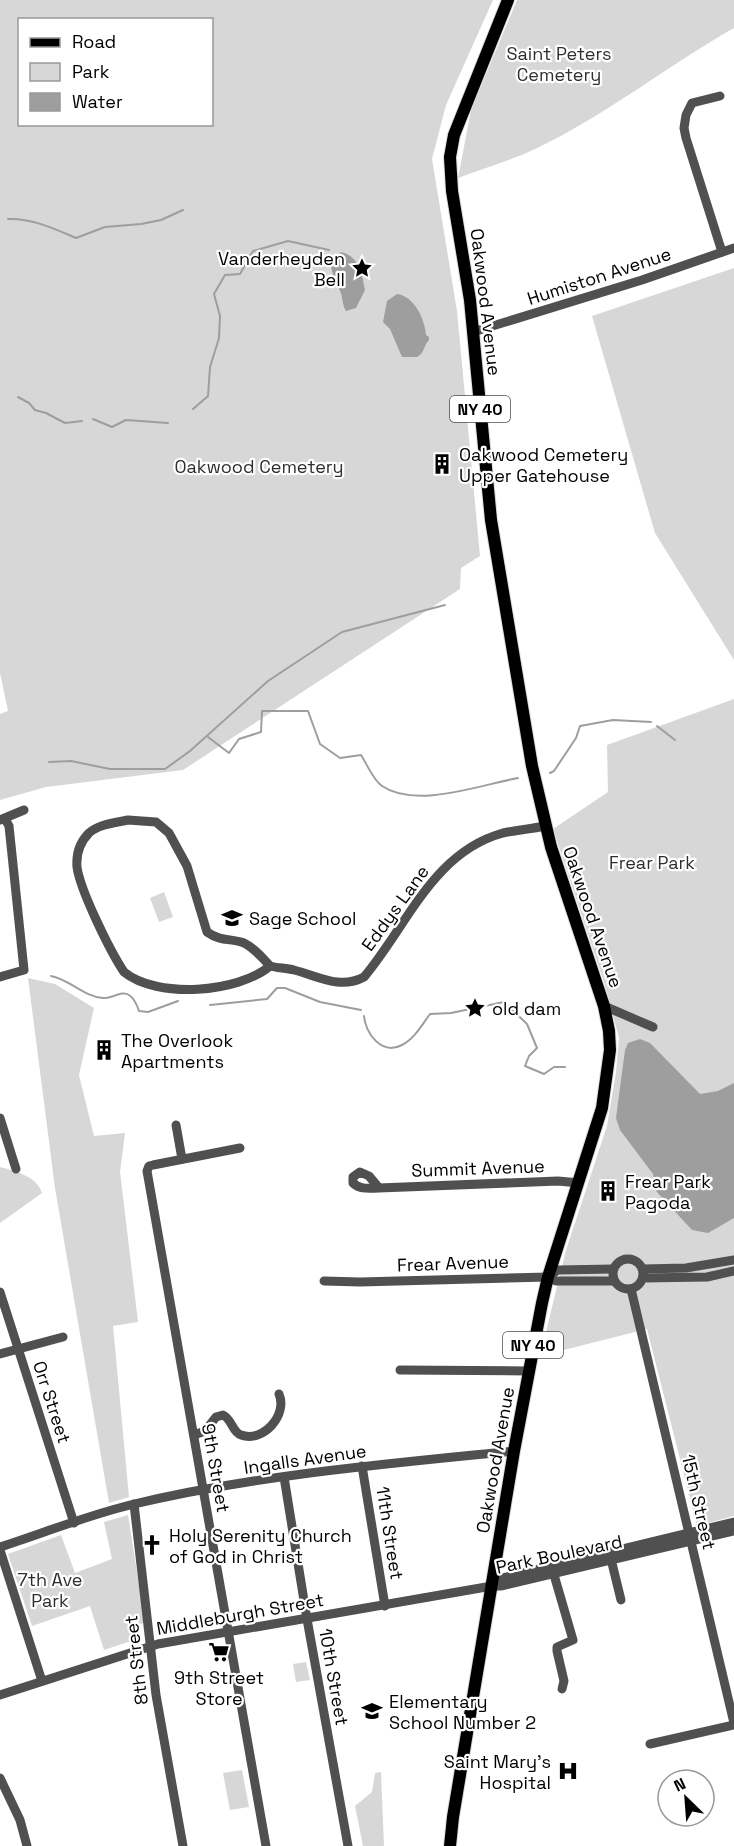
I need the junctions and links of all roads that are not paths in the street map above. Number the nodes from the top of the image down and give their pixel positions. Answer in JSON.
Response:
{"nodes":[{"id":1,"x":508,"y":0,"type":"edge"},
{"id":2,"x":720,"y":96,"type":"dead end"},
{"id":3,"x":734,"y":248,"type":"edge"},
{"id":4,"x":723,"y":252,"type":"junction"},
{"id":5,"x":473,"y":332,"type":"junction"},
{"id":6,"x":24,"y":810,"type":"dead end"},
{"id":7,"x":2,"y":819,"type":"edge"},
{"id":8,"x":545,"y":826,"type":"junction"},
{"id":9,"x":270,"y":966,"type":"junction"},
{"id":10,"x":0,"y":977,"type":"edge"},
{"id":11,"x":604,"y":1006,"type":"junction"},
{"id":12,"x":653,"y":1027,"type":"dead end"},
{"id":13,"x":0,"y":1118,"type":"edge"},
{"id":14,"x":176,"y":1125,"type":"dead end"},
{"id":15,"x":240,"y":1148,"type":"dead end"},
{"id":16,"x":182,"y":1159,"type":"junction"},
{"id":17,"x":16,"y":1168,"type":"dead end"},
{"id":18,"x":579,"y":1183,"type":"junction"},
{"id":19,"x":379,"y":1188,"type":"dead end"},
{"id":20,"x":734,"y":1260,"type":"edge"},
{"id":21,"x":614,"y":1269,"type":"junction"},
{"id":22,"x":734,"y":1271,"type":"edge"},
{"id":23,"x":643,"y":1273,"type":"junction"},
{"id":24,"x":548,"y":1277,"type":"junction"},
{"id":25,"x":324,"y":1281,"type":"dead end"},
{"id":26,"x":614,"y":1281,"type":"junction"},
{"id":27,"x":631,"y":1289,"type":"junction"},
{"id":28,"x":0,"y":1292,"type":"edge"},
{"id":29,"x":63,"y":1336,"type":"dead end"},
{"id":30,"x":17,"y":1348,"type":"junction"},
{"id":31,"x":0,"y":1354,"type":"edge"},
{"id":32,"x":400,"y":1370,"type":"dead end"},
{"id":33,"x":528,"y":1371,"type":"junction"},
{"id":34,"x":279,"y":1394,"type":"dead end"},
{"id":35,"x":194,"y":1435,"type":"junction"},
{"id":36,"x":514,"y":1451,"type":"junction"},
{"id":37,"x":362,"y":1466,"type":"junction"},
{"id":38,"x":284,"y":1477,"type":"junction"},
{"id":39,"x":204,"y":1490,"type":"junction"},
{"id":40,"x":134,"y":1504,"type":"junction"},
{"id":41,"x":734,"y":1522,"type":"edge"},
{"id":42,"x":74,"y":1523,"type":"junction"},
{"id":43,"x":734,"y":1531,"type":"edge"},
{"id":44,"x":690,"y":1537,"type":"junction"},
{"id":45,"x":0,"y":1548,"type":"edge"},
{"id":46,"x":610,"y":1556,"type":"junction"},
{"id":47,"x":553,"y":1570,"type":"junction"},
{"id":48,"x":492,"y":1586,"type":"junction"},
{"id":49,"x":621,"y":1600,"type":"dead end"},
{"id":50,"x":385,"y":1606,"type":"junction"},
{"id":51,"x":307,"y":1619,"type":"junction"},
{"id":52,"x":228,"y":1632,"type":"junction"},
{"id":53,"x":150,"y":1646,"type":"junction"},
{"id":54,"x":42,"y":1681,"type":"junction"},
{"id":55,"x":562,"y":1689,"type":"dead end"},
{"id":56,"x":0,"y":1695,"type":"edge"},
{"id":57,"x":734,"y":1724,"type":"edge"},
{"id":58,"x":650,"y":1744,"type":"dead end"},
{"id":59,"x":0,"y":1778,"type":"edge"},
{"id":60,"x":27,"y":1846,"type":"edge"},
{"id":61,"x":183,"y":1846,"type":"edge"},
{"id":62,"x":266,"y":1846,"type":"edge"},
{"id":63,"x":348,"y":1846,"type":"edge"},
{"id":64,"x":450,"y":1846,"type":"edge"}],
"edges":[{"from":1,"to":5,"type":"main road","name":"Oakwood Avenue","number":"NY 40"},
{"from":2,"to":4,"type":"street"},
{"from":3,"to":4,"type":"street","name":"Humiston Avenue"},
{"from":4,"to":5,"type":"street","name":"Humiston Avenue"},
{"from":5,"to":8,"type":"main road","name":"Oakwood Avenue","number":"NY 40"},
{"from":6,"to":7,"type":"street"},
{"from":7,"to":10,"type":"street"},
{"from":8,"to":9,"type":"street","name":"Eddys Lane"},
{"from":8,"to":11,"type":"main road","name":"Oakwood Avenue","number":"NY 40"},
{"from":9,"to":9,"type":"street"},
{"from":11,"to":12,"type":"street"},
{"from":11,"to":18,"type":"main road","name":"Oakwood Avenue","number":"NY 40"},
{"from":13,"to":17,"type":"street"},
{"from":14,"to":16,"type":"street"},
{"from":15,"to":16,"type":"street"},
{"from":16,"to":35,"type":"street","name":"9th Street"},
{"from":18,"to":19,"type":"street","name":"Summit Avenue"},
{"from":18,"to":24,"type":"main road","name":"Oakwood Avenue","number":"NY 40"},
{"from":20,"to":23,"type":"street"},
{"from":21,"to":23,"type":"street"},
{"from":21,"to":24,"type":"street"},
{"from":21,"to":26,"type":"street"},
{"from":22,"to":23,"type":"street"},
{"from":23,"to":27,"type":"street"},
{"from":24,"to":25,"type":"street","name":"Frear Avenue"},
{"from":24,"to":26,"type":"street"},
{"from":24,"to":33,"type":"main road","name":"Oakwood Avenue","number":"NY 40"},
{"from":26,"to":27,"type":"street"},
{"from":27,"to":44,"type":"street","name":"15th Street"},
{"from":28,"to":30,"type":"street","name":"Orr Street"},
{"from":29,"to":30,"type":"street"},
{"from":30,"to":31,"type":"street"},
{"from":30,"to":42,"type":"street","name":"Orr Street"},
{"from":32,"to":33,"type":"street"},
{"from":33,"to":36,"type":"main road","name":"Oakwood Avenue","number":"NY 40"},
{"from":34,"to":35,"type":"street"},
{"from":35,"to":39,"type":"street","name":"9th Street"},
{"from":36,"to":37,"type":"street","name":"Ingalls Avenue"},
{"from":36,"to":48,"type":"main road","name":"Oakwood Avenue","number":"NY 40"},
{"from":37,"to":38,"type":"street","name":"Ingalls Avenue"},
{"from":37,"to":50,"type":"street","name":"11th Street"},
{"from":38,"to":39,"type":"street","name":"Ingalls Avenue"},
{"from":38,"to":51,"type":"street","name":"10th Street"},
{"from":39,"to":40,"type":"street","name":"Ingalls Avenue"},
{"from":39,"to":52,"type":"street","name":"9th Street"},
{"from":40,"to":42,"type":"street","name":"Ingalls Avenue"},
{"from":40,"to":53,"type":"street","name":"8th Street"},
{"from":41,"to":44,"type":"street","name":"Park Boulevard"},
{"from":42,"to":45,"type":"street","name":"Ingalls Avenue"},
{"from":43,"to":44,"type":"street","name":"Park Boulevard"},
{"from":44,"to":46,"type":"street","name":"Park Boulevard"},
{"from":44,"to":57,"type":"street","name":"15th Street"},
{"from":45,"to":54,"type":"street"},
{"from":46,"to":47,"type":"street","name":"Park Boulevard"},
{"from":46,"to":49,"type":"street"},
{"from":47,"to":48,"type":"street","name":"Park Boulevard"},
{"from":47,"to":55,"type":"street"},
{"from":48,"to":50,"type":"street","name":"Middleburgh Street"},
{"from":48,"to":64,"type":"main road","name":"Oakwood Avenue","number":"NY 40"},
{"from":50,"to":51,"type":"street","name":"Middleburgh Street"},
{"from":51,"to":52,"type":"street","name":"Middleburgh Street"},
{"from":51,"to":63,"type":"street","name":"10th Street"},
{"from":52,"to":53,"type":"street","name":"Middleburgh Street"},
{"from":52,"to":62,"type":"street","name":"9th Street"},
{"from":53,"to":54,"type":"street","name":"Middleburgh Street"},
{"from":53,"to":61,"type":"street","name":"8th Street"},
{"from":54,"to":56,"type":"street","name":"Middleburgh Street"},
{"from":57,"to":58,"type":"street"},
{"from":59,"to":60,"type":"street"}]}
